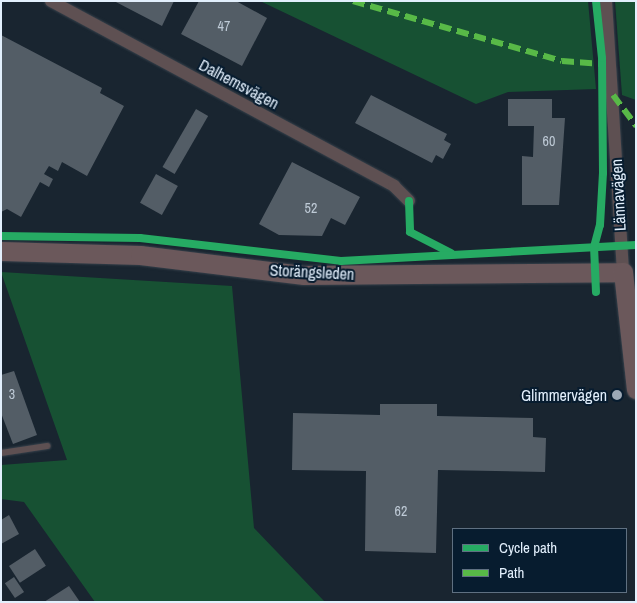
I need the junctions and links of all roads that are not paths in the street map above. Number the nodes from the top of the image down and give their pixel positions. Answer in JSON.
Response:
{"nodes":[{"id":1,"x":51,"y":1,"type":"edge"},
{"id":2,"x":606,"y":1,"type":"edge"},
{"id":3,"x":409,"y":201,"type":"dead end"},
{"id":4,"x":1,"y":251,"type":"edge"},
{"id":5,"x":623,"y":272,"type":"junction"},
{"id":6,"x":636,"y":389,"type":"edge"},
{"id":7,"x":47,"y":446,"type":"dead end"},
{"id":8,"x":1,"y":453,"type":"edge"}],
"edges":[{"from":1,"to":3,"type":"street","name":"Dalhemsvägen"},
{"from":2,"to":5,"type":"street","name":"Lännavägen"},
{"from":4,"to":5,"type":"main road","name":"Storängsleden"},
{"from":5,"to":6,"type":"main road","name":"Lännavägen"},
{"from":7,"to":8,"type":"lane"}]}
